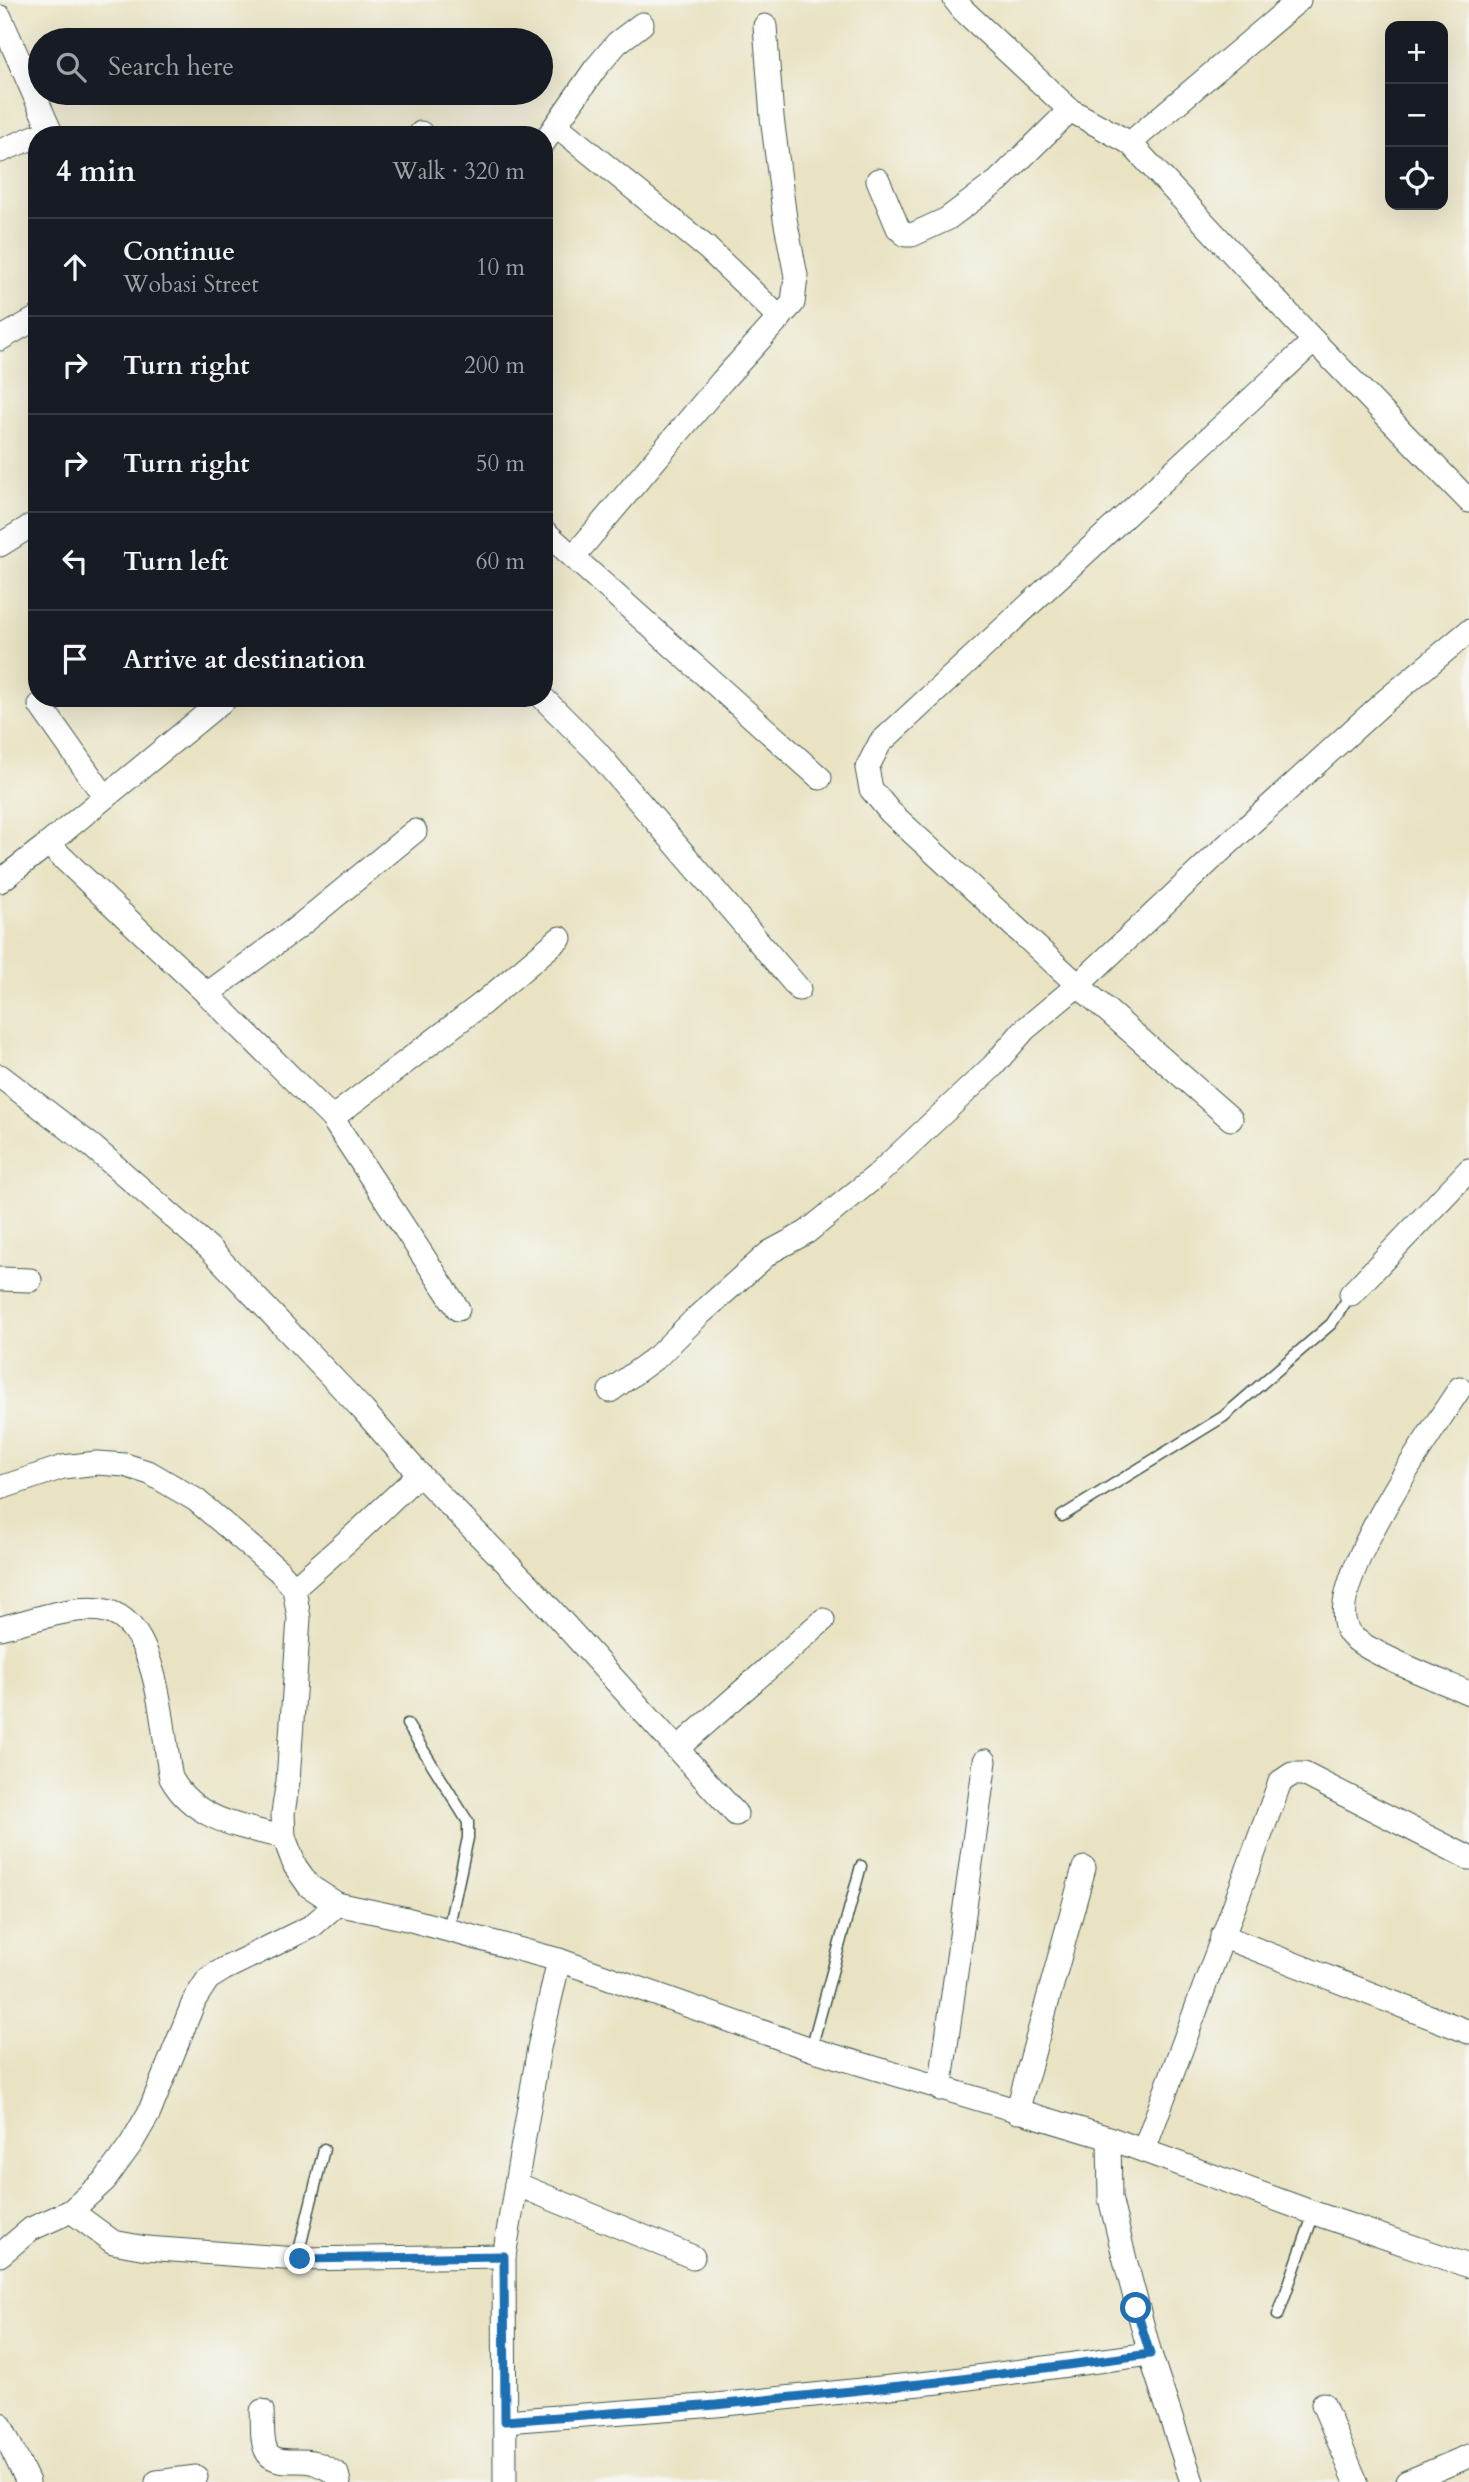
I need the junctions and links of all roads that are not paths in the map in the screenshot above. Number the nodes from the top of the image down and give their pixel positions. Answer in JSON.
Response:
{"nodes":[{"id":1,"x":955,"y":0,"type":"edge"},
{"id":2,"x":1296,"y":1,"type":"edge"},
{"id":3,"x":0,"y":17,"type":"edge"},
{"id":4,"x":642,"y":24,"type":"dead end"},
{"id":5,"x":765,"y":26,"type":"dead end"},
{"id":6,"x":28,"y":87,"type":"edge"},
{"id":7,"x":35,"y":105,"type":"edge"},
{"id":8,"x":1070,"y":110,"type":"junction"},
{"id":9,"x":42,"y":126,"type":"edge"},
{"id":10,"x":553,"y":130,"type":"edge"},
{"id":11,"x":553,"y":136,"type":"edge"},
{"id":12,"x":28,"y":140,"type":"edge"},
{"id":13,"x":1130,"y":143,"type":"junction"},
{"id":14,"x":0,"y":151,"type":"edge"},
{"id":15,"x":878,"y":180,"type":"dead end"},
{"id":16,"x":780,"y":318,"type":"junction"},
{"id":17,"x":28,"y":323,"type":"edge"},
{"id":18,"x":0,"y":339,"type":"edge"},
{"id":19,"x":1314,"y":341,"type":"junction"},
{"id":20,"x":1469,"y":501,"type":"edge"},
{"id":21,"x":28,"y":528,"type":"edge"},
{"id":22,"x":553,"y":538,"type":"edge"},
{"id":23,"x":0,"y":545,"type":"edge"},
{"id":24,"x":574,"y":556,"type":"junction"},
{"id":25,"x":1469,"y":631,"type":"edge"},
{"id":26,"x":41,"y":707,"type":"edge"},
{"id":27,"x":215,"y":707,"type":"edge"},
{"id":28,"x":552,"y":707,"type":"edge"},
{"id":29,"x":820,"y":778,"type":"dead end"},
{"id":30,"x":105,"y":797,"type":"junction"},
{"id":31,"x":415,"y":831,"type":"dead end"},
{"id":32,"x":48,"y":844,"type":"junction"},
{"id":33,"x":0,"y":881,"type":"edge"},
{"id":34,"x":560,"y":938,"type":"dead end"},
{"id":35,"x":1078,"y":985,"type":"junction"},
{"id":36,"x":799,"y":989,"type":"dead end"},
{"id":37,"x":207,"y":994,"type":"junction"},
{"id":38,"x":0,"y":1076,"type":"edge"},
{"id":39,"x":332,"y":1118,"type":"junction"},
{"id":40,"x":1231,"y":1119,"type":"dead end"},
{"id":41,"x":1469,"y":1170,"type":"edge"},
{"id":42,"x":0,"y":1279,"type":"edge"},
{"id":43,"x":30,"y":1280,"type":"dead end"},
{"id":44,"x":1351,"y":1294,"type":"joint"},
{"id":45,"x":458,"y":1309,"type":"dead end"},
{"id":46,"x":1460,"y":1388,"type":"dead end"},
{"id":47,"x":610,"y":1391,"type":"dead end"},
{"id":48,"x":419,"y":1474,"type":"junction"},
{"id":49,"x":0,"y":1488,"type":"edge"},
{"id":50,"x":1062,"y":1516,"type":"dead end"},
{"id":51,"x":294,"y":1588,"type":"junction"},
{"id":52,"x":823,"y":1620,"type":"dead end"},
{"id":53,"x":0,"y":1628,"type":"edge"},
{"id":54,"x":1469,"y":1693,"type":"edge"},
{"id":55,"x":407,"y":1724,"type":"dead end"},
{"id":56,"x":678,"y":1748,"type":"junction"},
{"id":57,"x":985,"y":1761,"type":"dead end"},
{"id":58,"x":736,"y":1814,"type":"dead end"},
{"id":59,"x":284,"y":1838,"type":"junction"},
{"id":60,"x":1469,"y":1858,"type":"edge"},
{"id":61,"x":861,"y":1866,"type":"dead end"},
{"id":62,"x":1084,"y":1868,"type":"dead end"},
{"id":63,"x":337,"y":1904,"type":"junction"},
{"id":64,"x":448,"y":1930,"type":"junction"},
{"id":65,"x":1222,"y":1936,"type":"junction"},
{"id":66,"x":559,"y":1960,"type":"junction"},
{"id":67,"x":1469,"y":2032,"type":"edge"},
{"id":68,"x":811,"y":2049,"type":"junction"},
{"id":69,"x":940,"y":2089,"type":"junction"},
{"id":70,"x":1017,"y":2112,"type":"junction"},
{"id":71,"x":1109,"y":2138,"type":"junction"},
{"id":72,"x":324,"y":2149,"type":"dead end"},
{"id":73,"x":1144,"y":2150,"type":"junction"},
{"id":74,"x":516,"y":2184,"type":"junction"},
{"id":75,"x":71,"y":2211,"type":"junction"},
{"id":76,"x":1314,"y":2213,"type":"junction"},
{"id":77,"x":0,"y":2255,"type":"edge"},
{"id":78,"x":504,"y":2256,"type":"junction"},
{"id":79,"x":692,"y":2257,"type":"dead end"},
{"id":80,"x":297,"y":2259,"type":"junction"},
{"id":81,"x":1469,"y":2266,"type":"edge"},
{"id":82,"x":1278,"y":2315,"type":"dead end"},
{"id":83,"x":1150,"y":2354,"type":"junction"},
{"id":84,"x":1323,"y":2404,"type":"dead end"},
{"id":85,"x":262,"y":2411,"type":"dead end"},
{"id":86,"x":505,"y":2421,"type":"junction"},
{"id":87,"x":0,"y":2424,"type":"edge"},
{"id":88,"x":1469,"y":2456,"type":"edge"},
{"id":89,"x":196,"y":2477,"type":"dead end"},
{"id":90,"x":27,"y":2482,"type":"edge"},
{"id":91,"x":157,"y":2482,"type":"edge"},
{"id":92,"x":339,"y":2482,"type":"edge"},
{"id":93,"x":505,"y":2482,"type":"edge"},
{"id":94,"x":1192,"y":2482,"type":"edge"},
{"id":95,"x":1356,"y":2482,"type":"edge"},
{"id":96,"x":1407,"y":2482,"type":"edge"}],
"edges":[{"from":1,"to":8,"type":"street"},
{"from":2,"to":13,"type":"street"},
{"from":3,"to":6,"type":"street"},
{"from":4,"to":10,"type":"street"},
{"from":5,"to":16,"type":"street"},
{"from":7,"to":9,"type":"street"},
{"from":8,"to":13,"type":"street"},
{"from":8,"to":15,"type":"street"},
{"from":11,"to":16,"type":"street"},
{"from":12,"to":14,"type":"street"},
{"from":13,"to":19,"type":"street"},
{"from":16,"to":24,"type":"street"},
{"from":17,"to":18,"type":"street"},
{"from":19,"to":20,"type":"street"},
{"from":19,"to":35,"type":"street"},
{"from":21,"to":23,"type":"street"},
{"from":22,"to":24,"type":"street"},
{"from":24,"to":29,"type":"street"},
{"from":25,"to":35,"type":"street"},
{"from":26,"to":30,"type":"street"},
{"from":27,"to":30,"type":"street"},
{"from":28,"to":36,"type":"street"},
{"from":30,"to":32,"type":"street"},
{"from":31,"to":37,"type":"street"},
{"from":32,"to":33,"type":"street"},
{"from":32,"to":37,"type":"street"},
{"from":34,"to":39,"type":"street"},
{"from":35,"to":40,"type":"street"},
{"from":35,"to":47,"type":"street"},
{"from":37,"to":39,"type":"street"},
{"from":38,"to":48,"type":"street"},
{"from":39,"to":45,"type":"street"},
{"from":41,"to":44,"type":"street"},
{"from":42,"to":43,"type":"street"},
{"from":44,"to":50,"type":"lane"},
{"from":46,"to":54,"type":"street"},
{"from":48,"to":51,"type":"street"},
{"from":48,"to":56,"type":"street"},
{"from":49,"to":51,"type":"street"},
{"from":51,"to":59,"type":"street"},
{"from":52,"to":56,"type":"street"},
{"from":53,"to":59,"type":"street"},
{"from":55,"to":64,"type":"lane"},
{"from":56,"to":58,"type":"street"},
{"from":57,"to":69,"type":"street"},
{"from":59,"to":63,"type":"street"},
{"from":60,"to":65,"type":"street"},
{"from":61,"to":68,"type":"lane"},
{"from":62,"to":70,"type":"street"},
{"from":63,"to":64,"type":"street"},
{"from":63,"to":75,"type":"street"},
{"from":64,"to":66,"type":"street"},
{"from":65,"to":67,"type":"street"},
{"from":65,"to":73,"type":"street"},
{"from":66,"to":68,"type":"street"},
{"from":66,"to":74,"type":"street"},
{"from":68,"to":69,"type":"street"},
{"from":69,"to":70,"type":"street"},
{"from":70,"to":71,"type":"street"},
{"from":71,"to":73,"type":"street"},
{"from":71,"to":83,"type":"street"},
{"from":72,"to":80,"type":"lane"},
{"from":73,"to":76,"type":"street"},
{"from":74,"to":78,"type":"street"},
{"from":74,"to":79,"type":"street"},
{"from":75,"to":77,"type":"street"},
{"from":75,"to":80,"type":"street"},
{"from":76,"to":81,"type":"street"},
{"from":76,"to":82,"type":"lane"},
{"from":78,"to":80,"type":"street"},
{"from":78,"to":86,"type":"street"},
{"from":83,"to":86,"type":"street"},
{"from":83,"to":94,"type":"street"},
{"from":84,"to":95,"type":"street"},
{"from":85,"to":92,"type":"street"},
{"from":86,"to":93,"type":"street"},
{"from":87,"to":90,"type":"street"},
{"from":88,"to":96,"type":"street"},
{"from":89,"to":91,"type":"street"}]}
